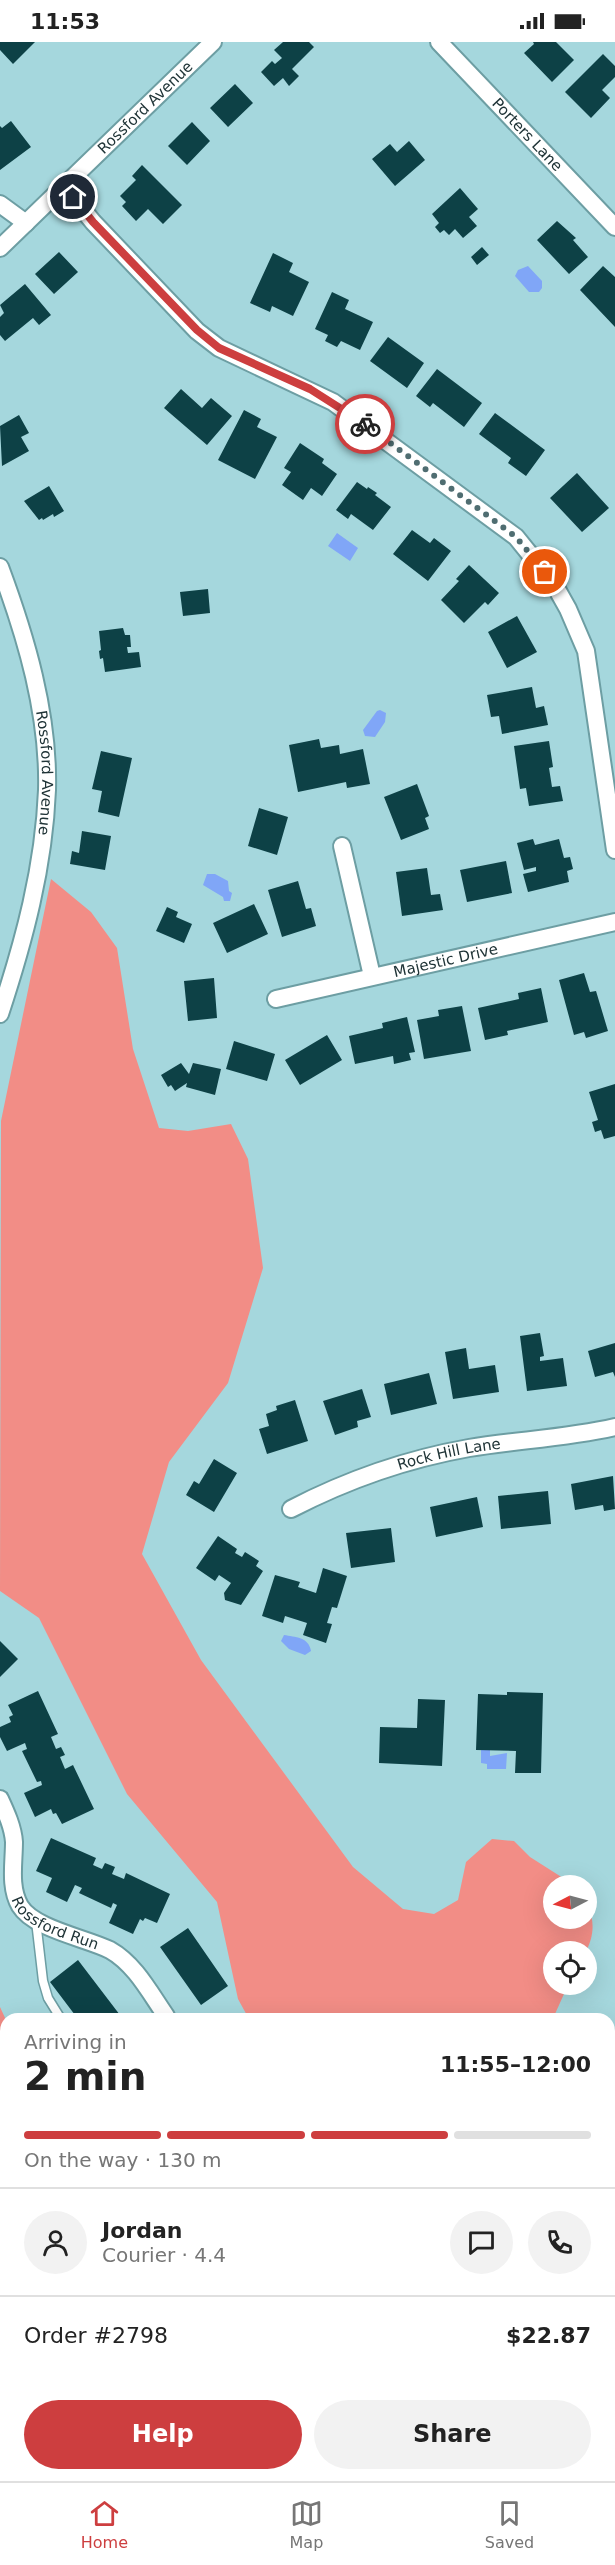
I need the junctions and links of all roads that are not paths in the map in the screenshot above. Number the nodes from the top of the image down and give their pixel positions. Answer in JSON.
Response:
{"nodes":[{"id":1,"x":213,"y":42,"type":"edge"},
{"id":2,"x":439,"y":42,"type":"edge"},
{"id":3,"x":64,"y":186,"type":"junction"},
{"id":4,"x":0,"y":204,"type":"edge"},
{"id":5,"x":26,"y":223,"type":"junction"},
{"id":6,"x":615,"y":227,"type":"edge"},
{"id":7,"x":0,"y":248,"type":"edge"},
{"id":8,"x":0,"y":567,"type":"edge"},
{"id":9,"x":342,"y":846,"type":"dead end"},
{"id":10,"x":615,"y":850,"type":"edge"},
{"id":11,"x":615,"y":922,"type":"edge"},
{"id":12,"x":372,"y":976,"type":"junction"},
{"id":13,"x":276,"y":999,"type":"dead end"},
{"id":14,"x":0,"y":1014,"type":"edge"},
{"id":15,"x":615,"y":1427,"type":"edge"},
{"id":16,"x":291,"y":1509,"type":"dead end"},
{"id":17,"x":0,"y":1799,"type":"edge"},
{"id":18,"x":36,"y":1921,"type":"junction"},
{"id":19,"x":57,"y":2013,"type":"edge"},
{"id":20,"x":164,"y":2013,"type":"edge"}],
"edges":[{"from":1,"to":3,"type":"street","name":"Rossford Avenue"},
{"from":2,"to":6,"type":"street","name":"Porters Lane"},
{"from":3,"to":5,"type":"street","name":"Rossford Avenue"},
{"from":3,"to":10,"type":"street"},
{"from":4,"to":5,"type":"street"},
{"from":5,"to":7,"type":"street","name":"Rossford Avenue"},
{"from":8,"to":14,"type":"street","name":"Rossford Avenue"},
{"from":9,"to":12,"type":"street"},
{"from":11,"to":12,"type":"street","name":"Majestic Drive"},
{"from":12,"to":13,"type":"street","name":"Majestic Drive"},
{"from":15,"to":16,"type":"street","name":"Rock Hill Lane"},
{"from":17,"to":18,"type":"street","name":"Rossford Run"},
{"from":18,"to":19,"type":"lane"},
{"from":18,"to":20,"type":"street","name":"Rossford Run"}]}
